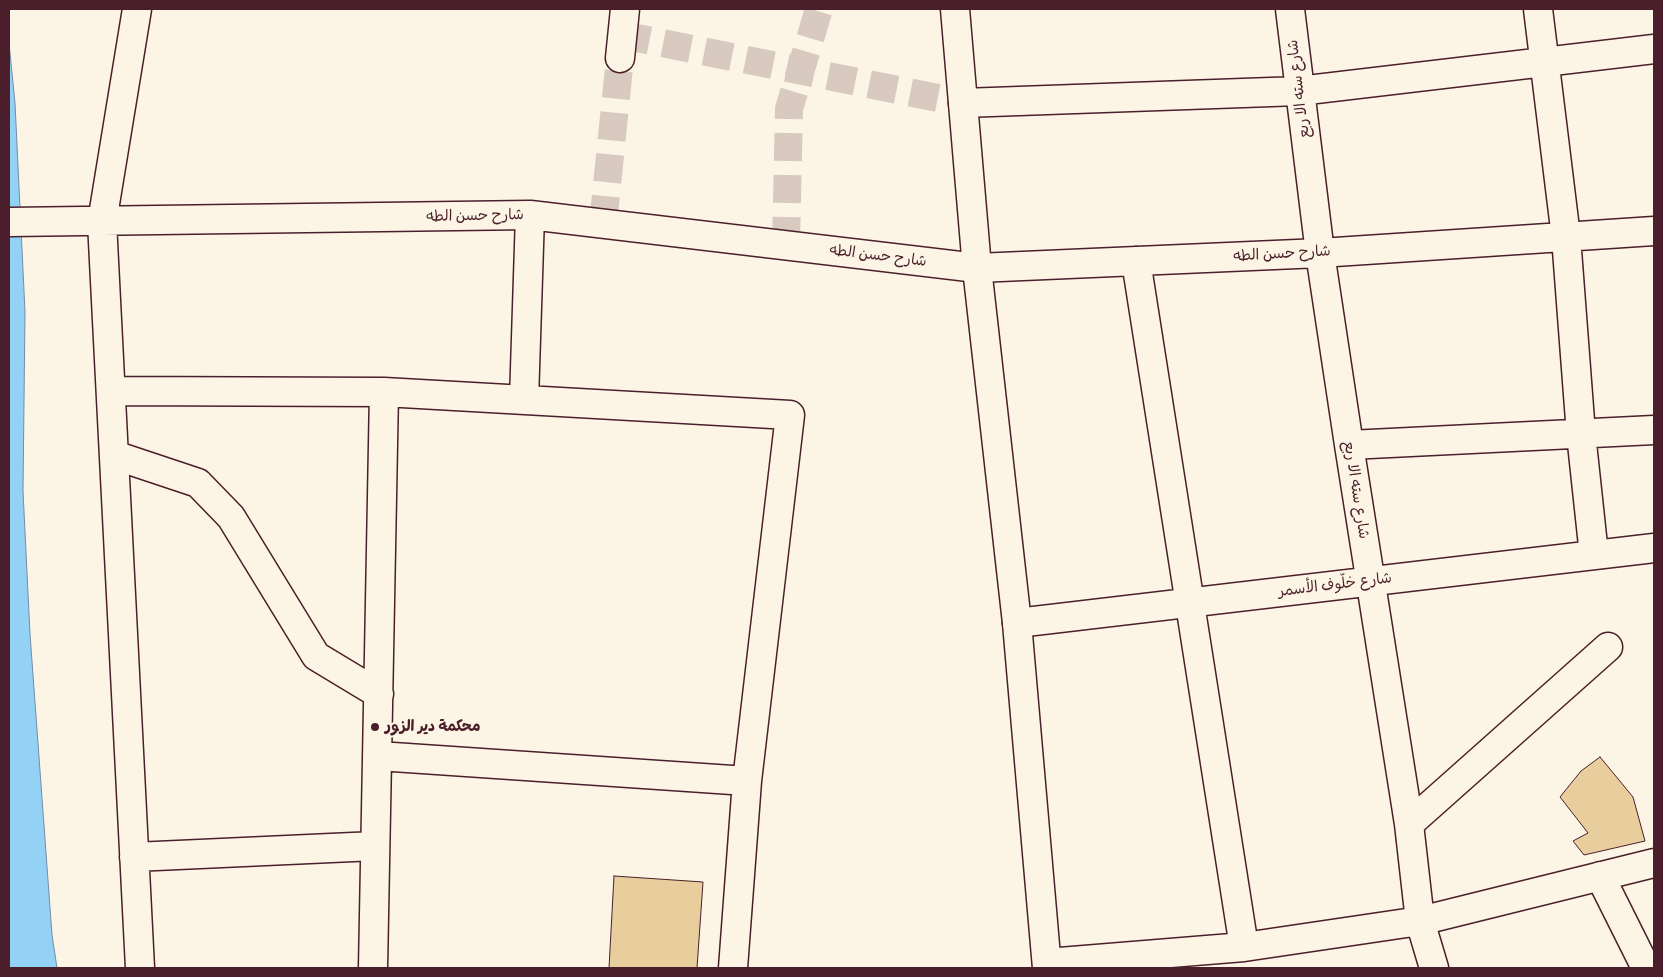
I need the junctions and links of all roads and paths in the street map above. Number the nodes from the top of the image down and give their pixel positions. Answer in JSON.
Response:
{"nodes":[{"id":1,"x":137,"y":9,"type":"edge"},
{"id":2,"x":625,"y":9,"type":"edge"},
{"id":3,"x":955,"y":9,"type":"edge"},
{"id":4,"x":1290,"y":9,"type":"edge"},
{"id":5,"x":1538,"y":9,"type":"edge"},
{"id":6,"x":1654,"y":49,"type":"edge"},
{"id":7,"x":620,"y":58,"type":"tunnel mouth"},
{"id":8,"x":1544,"y":62,"type":"junction"},
{"id":9,"x":1299,"y":91,"type":"junction"},
{"id":10,"x":963,"y":104,"type":"junction"},
{"id":11,"x":530,"y":215,"type":"junction"},
{"id":12,"x":9,"y":222,"type":"edge"},
{"id":13,"x":102,"y":222,"type":"junction"},
{"id":14,"x":1654,"y":232,"type":"edge"},
{"id":15,"x":1566,"y":237,"type":"junction"},
{"id":16,"x":1320,"y":253,"type":"junction"},
{"id":17,"x":1136,"y":261,"type":"junction"},
{"id":18,"x":977,"y":268,"type":"junction"},
{"id":19,"x":111,"y":391,"type":"junction"},
{"id":20,"x":384,"y":392,"type":"junction"},
{"id":21,"x":524,"y":400,"type":"junction"},
{"id":22,"x":1654,"y":430,"type":"edge"},
{"id":23,"x":1581,"y":434,"type":"junction"},
{"id":24,"x":1349,"y":445,"type":"junction"},
{"id":25,"x":114,"y":455,"type":"junction"},
{"id":26,"x":1654,"y":548,"type":"edge"},
{"id":27,"x":1594,"y":555,"type":"junction"},
{"id":28,"x":1370,"y":581,"type":"junction"},
{"id":29,"x":1190,"y":602,"type":"junction"},
{"id":30,"x":1017,"y":623,"type":"junction"},
{"id":31,"x":1608,"y":648,"type":"dead end"},
{"id":32,"x":379,"y":694,"type":"junction"},
{"id":33,"x":378,"y":756,"type":"junction"},
{"id":34,"x":747,"y":781,"type":"junction"},
{"id":35,"x":1409,"y":824,"type":"junction"},
{"id":36,"x":375,"y":846,"type":"junction"},
{"id":37,"x":134,"y":857,"type":"junction"},
{"id":38,"x":1654,"y":863,"type":"edge"},
{"id":39,"x":1600,"y":876,"type":"junction"},
{"id":40,"x":1420,"y":921,"type":"junction"},
{"id":41,"x":1244,"y":947,"type":"junction"},
{"id":42,"x":1047,"y":965,"type":"edge"},
{"id":43,"x":140,"y":968,"type":"edge"},
{"id":44,"x":373,"y":968,"type":"edge"},
{"id":45,"x":734,"y":968,"type":"edge"},
{"id":46,"x":1434,"y":968,"type":"edge"},
{"id":47,"x":1646,"y":968,"type":"edge"}],
"edges":[{"from":1,"to":13,"type":"street"},
{"from":2,"to":7,"type":"street"},
{"from":3,"to":10,"type":"street"},
{"from":4,"to":9,"type":"street","name":"شارع سته الا ربع"},
{"from":5,"to":8,"type":"street"},
{"from":6,"to":8,"type":"street"},
{"from":8,"to":9,"type":"street"},
{"from":8,"to":15,"type":"street"},
{"from":9,"to":10,"type":"street"},
{"from":9,"to":16,"type":"street","name":"شارع سته الا ربع"},
{"from":10,"to":18,"type":"street"},
{"from":11,"to":13,"type":"street","name":"شارح حسن الطه"},
{"from":11,"to":18,"type":"street","name":"شارح حسن الطه"},
{"from":11,"to":21,"type":"street"},
{"from":12,"to":13,"type":"street","name":"شارح حسن الطه"},
{"from":13,"to":19,"type":"street"},
{"from":14,"to":15,"type":"street","name":"شارح حسن الطه"},
{"from":15,"to":16,"type":"street","name":"شارح حسن الطه"},
{"from":15,"to":23,"type":"street"},
{"from":16,"to":17,"type":"street","name":"شارح حسن الطه"},
{"from":16,"to":24,"type":"street","name":"شارع سته الا ربع"},
{"from":17,"to":18,"type":"street","name":"شارح حسن الطه"},
{"from":17,"to":29,"type":"street"},
{"from":18,"to":30,"type":"street"},
{"from":19,"to":20,"type":"street"},
{"from":19,"to":25,"type":"street"},
{"from":20,"to":21,"type":"street"},
{"from":20,"to":32,"type":"street"},
{"from":21,"to":34,"type":"street"},
{"from":22,"to":23,"type":"street"},
{"from":23,"to":24,"type":"street"},
{"from":23,"to":27,"type":"street"},
{"from":24,"to":28,"type":"street","name":"شارع سته الا ربع"},
{"from":25,"to":32,"type":"street"},
{"from":25,"to":37,"type":"street"},
{"from":26,"to":27,"type":"street","name":"شارع خلّوف الأسمر"},
{"from":27,"to":28,"type":"street","name":"شارع خلّوف الأسمر"},
{"from":28,"to":29,"type":"street","name":"شارع خلّوف الأسمر"},
{"from":28,"to":35,"type":"street","name":"شارع سته الا ربع"},
{"from":29,"to":30,"type":"street","name":"شارع خلّوف الأسمر"},
{"from":29,"to":41,"type":"street"},
{"from":30,"to":42,"type":"street"},
{"from":31,"to":35,"type":"street"},
{"from":32,"to":33,"type":"street"},
{"from":33,"to":34,"type":"street"},
{"from":33,"to":36,"type":"street"},
{"from":34,"to":45,"type":"street"},
{"from":35,"to":40,"type":"street","name":"شارع سته الا ربع"},
{"from":36,"to":37,"type":"street"},
{"from":36,"to":44,"type":"street"},
{"from":37,"to":43,"type":"street"},
{"from":38,"to":39,"type":"street"},
{"from":39,"to":40,"type":"street"},
{"from":39,"to":47,"type":"street"},
{"from":40,"to":41,"type":"street"},
{"from":40,"to":46,"type":"street","name":"شارع سته الا ربع"},
{"from":41,"to":42,"type":"street"}]}
